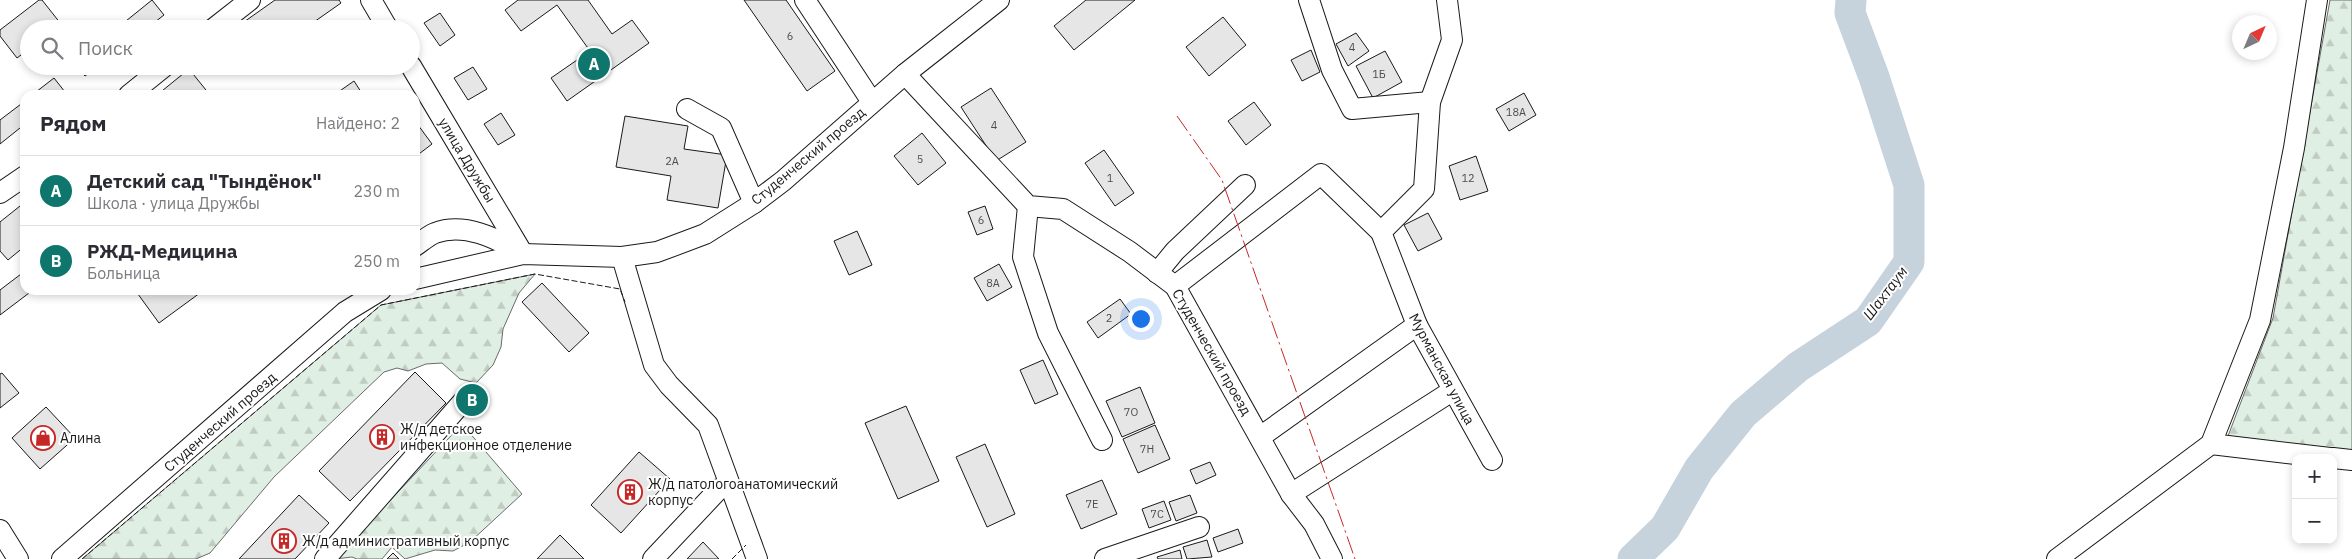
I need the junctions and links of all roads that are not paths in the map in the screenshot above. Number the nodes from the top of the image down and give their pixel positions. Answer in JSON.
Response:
{"nodes":[{"id":1,"x":250,"y":0,"type":"edge"},
{"id":2,"x":371,"y":0,"type":"edge"},
{"id":3,"x":805,"y":0,"type":"edge"},
{"id":4,"x":1000,"y":0,"type":"edge"},
{"id":5,"x":1309,"y":0,"type":"edge"},
{"id":6,"x":1447,"y":0,"type":"edge"},
{"id":7,"x":2317,"y":0,"type":"edge"},
{"id":8,"x":224,"y":20,"type":"edge"},
{"id":9,"x":383,"y":20,"type":"edge"},
{"id":10,"x":905,"y":74,"type":"junction"},
{"id":11,"x":154,"y":75,"type":"edge"},
{"id":12,"x":416,"y":75,"type":"edge"},
{"id":13,"x":135,"y":90,"type":"edge"},
{"id":14,"x":872,"y":102,"type":"junction"},
{"id":15,"x":1430,"y":102,"type":"junction"},
{"id":16,"x":687,"y":109,"type":"dead end"},
{"id":17,"x":20,"y":179,"type":"edge"},
{"id":18,"x":1245,"y":185,"type":"dead end"},
{"id":19,"x":0,"y":193,"type":"edge"},
{"id":20,"x":754,"y":202,"type":"junction"},
{"id":21,"x":1028,"y":206,"type":"junction"},
{"id":22,"x":1381,"y":232,"type":"junction"},
{"id":23,"x":420,"y":243,"type":"edge"},
{"id":24,"x":522,"y":254,"type":"junction"},
{"id":25,"x":622,"y":257,"type":"junction"},
{"id":26,"x":1157,"y":273,"type":"junction"},
{"id":27,"x":420,"y":278,"type":"edge"},
{"id":28,"x":1176,"y":286,"type":"junction"},
{"id":29,"x":362,"y":295,"type":"edge"},
{"id":30,"x":373,"y":295,"type":"edge"},
{"id":31,"x":345,"y":312,"type":"junction"},
{"id":32,"x":1417,"y":325,"type":"junction"},
{"id":33,"x":1452,"y":390,"type":"junction"},
{"id":34,"x":466,"y":398,"type":"dead end"},
{"id":35,"x":1260,"y":437,"type":"junction"},
{"id":36,"x":1102,"y":440,"type":"dead end"},
{"id":37,"x":2211,"y":444,"type":"junction"},
{"id":38,"x":2297,"y":454,"type":"edge"},
{"id":39,"x":2337,"y":458,"type":"edge"},
{"id":40,"x":1492,"y":460,"type":"dead end"},
{"id":41,"x":2352,"y":460,"type":"edge"},
{"id":42,"x":719,"y":490,"type":"dead end"},
{"id":43,"x":1291,"y":494,"type":"junction"},
{"id":44,"x":1199,"y":527,"type":"dead end"},
{"id":45,"x":0,"y":530,"type":"edge"},
{"id":46,"x":18,"y":559,"type":"edge"},
{"id":47,"x":62,"y":559,"type":"edge"},
{"id":48,"x":325,"y":559,"type":"edge"},
{"id":49,"x":653,"y":559,"type":"edge"},
{"id":50,"x":757,"y":559,"type":"edge"},
{"id":51,"x":1105,"y":559,"type":"edge"},
{"id":52,"x":1332,"y":559,"type":"edge"},
{"id":53,"x":2057,"y":559,"type":"edge"}],
"edges":[{"from":1,"to":8,"type":"street"},
{"from":2,"to":9,"type":"street"},
{"from":3,"to":14,"type":"street"},
{"from":4,"to":10,"type":"street","name":"Студенческий проезд"},
{"from":5,"to":15,"type":"street"},
{"from":6,"to":15,"type":"street"},
{"from":7,"to":37,"type":"street"},
{"from":10,"to":14,"type":"street","name":"Студенческий проезд"},
{"from":10,"to":21,"type":"street"},
{"from":11,"to":13,"type":"street"},
{"from":12,"to":24,"type":"street","name":"улица Дружбы"},
{"from":14,"to":20,"type":"street","name":"Студенческий проезд"},
{"from":15,"to":22,"type":"street"},
{"from":16,"to":20,"type":"street"},
{"from":17,"to":19,"type":"street"},
{"from":18,"to":26,"type":"street"},
{"from":20,"to":25,"type":"street","name":"Студенческий проезд"},
{"from":21,"to":26,"type":"street","name":"Студенческий проезд"},
{"from":21,"to":36,"type":"street"},
{"from":22,"to":28,"type":"street"},
{"from":22,"to":32,"type":"street","name":"Мурманская улица"},
{"from":23,"to":24,"type":"street"},
{"from":24,"to":25,"type":"street","name":"Студенческий проезд"},
{"from":24,"to":27,"type":"street","name":"Студенческий проезд"},
{"from":25,"to":50,"type":"street"},
{"from":26,"to":28,"type":"street","name":"Студенческий проезд"},
{"from":28,"to":35,"type":"street","name":"Студенческий проезд"},
{"from":29,"to":31,"type":"street"},
{"from":30,"to":31,"type":"street","name":"Студенческий проезд"},
{"from":31,"to":47,"type":"street","name":"Студенческий проезд"},
{"from":32,"to":33,"type":"street","name":"Мурманская улица"},
{"from":32,"to":35,"type":"street"},
{"from":33,"to":40,"type":"street","name":"Мурманская улица"},
{"from":33,"to":43,"type":"street"},
{"from":34,"to":48,"type":"street"},
{"from":35,"to":43,"type":"street","name":"Студенческий проезд"},
{"from":37,"to":38,"type":"street"},
{"from":37,"to":53,"type":"street"},
{"from":39,"to":41,"type":"street"},
{"from":42,"to":49,"type":"street"},
{"from":43,"to":52,"type":"street","name":"Студенческий проезд"},
{"from":44,"to":51,"type":"street"},
{"from":45,"to":46,"type":"street"}]}
